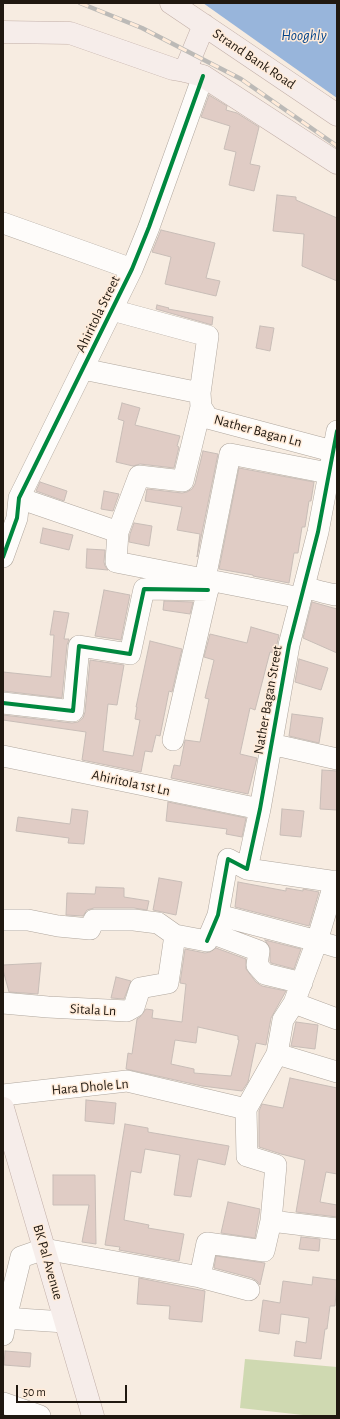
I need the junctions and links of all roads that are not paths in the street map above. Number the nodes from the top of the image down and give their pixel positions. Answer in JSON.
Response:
{"nodes":[{"id":1,"x":171,"y":3,"type":"edge"},
{"id":2,"x":204,"y":25,"type":"junction"},
{"id":3,"x":3,"y":32,"type":"edge"},
{"id":4,"x":194,"y":74,"type":"junction"},
{"id":5,"x":337,"y":115,"type":"edge"},
{"id":6,"x":337,"y":163,"type":"edge"},
{"id":7,"x":3,"y":223,"type":"edge"},
{"id":8,"x":132,"y":269,"type":"junction"},
{"id":9,"x":112,"y":310,"type":"junction"},
{"id":10,"x":83,"y":369,"type":"junction"},
{"id":11,"x":200,"y":400,"type":"junction"},
{"id":12,"x":337,"y":431,"type":"edge"},
{"id":13,"x":332,"y":451,"type":"junction"},
{"id":14,"x":328,"y":473,"type":"junction"},
{"id":15,"x":19,"y":498,"type":"junction"},
{"id":16,"x":118,"y":532,"type":"junction"},
{"id":17,"x":3,"y":557,"type":"edge"},
{"id":18,"x":208,"y":583,"type":"junction"},
{"id":19,"x":302,"y":593,"type":"junction"},
{"id":20,"x":337,"y":594,"type":"edge"},
{"id":21,"x":3,"y":703,"type":"edge"},
{"id":22,"x":173,"y":740,"type":"dead end"},
{"id":23,"x":271,"y":744,"type":"junction"},
{"id":24,"x":3,"y":756,"type":"edge"},
{"id":25,"x":337,"y":759,"type":"edge"},
{"id":26,"x":260,"y":810,"type":"junction"},
{"id":27,"x":247,"y":869,"type":"junction"},
{"id":28,"x":336,"y":881,"type":"edge"},
{"id":29,"x":3,"y":920,"type":"edge"},
{"id":30,"x":212,"y":930,"type":"junction"},
{"id":31,"x":176,"y":936,"type":"junction"},
{"id":32,"x":317,"y":941,"type":"junction"},
{"id":33,"x":337,"y":947,"type":"edge"},
{"id":34,"x":302,"y":983,"type":"junction"},
{"id":35,"x":294,"y":1003,"type":"junction"},
{"id":36,"x":3,"y":1004,"type":"edge"},
{"id":37,"x":337,"y":1019,"type":"edge"},
{"id":38,"x":277,"y":1054,"type":"junction"},
{"id":39,"x":337,"y":1072,"type":"edge"},
{"id":40,"x":3,"y":1095,"type":"edge"},
{"id":41,"x":3,"y":1108,"type":"edge"},
{"id":42,"x":246,"y":1108,"type":"junction"},
{"id":43,"x":7,"y":1141,"type":"edge"},
{"id":44,"x":271,"y":1221,"type":"junction"},
{"id":45,"x":337,"y":1229,"type":"edge"},
{"id":46,"x":44,"y":1249,"type":"junction"},
{"id":47,"x":200,"y":1277,"type":"junction"},
{"id":48,"x":249,"y":1290,"type":"dead end"},
{"id":49,"x":65,"y":1322,"type":"junction"},
{"id":50,"x":4,"y":1324,"type":"edge"},
{"id":51,"x":3,"y":1403,"type":"edge"},
{"id":52,"x":40,"y":1416,"type":"edge"},
{"id":53,"x":93,"y":1416,"type":"edge"}],
"edges":[{"from":1,"to":2,"type":"main road","name":"Strand Bank Road"},
{"from":2,"to":4,"type":"main road"},
{"from":2,"to":5,"type":"main road","name":"Strand Bank Road"},
{"from":3,"to":4,"type":"main road"},
{"from":4,"to":6,"type":"main road"},
{"from":4,"to":8,"type":"street","name":"Ahiritola Street"},
{"from":7,"to":8,"type":"street"},
{"from":8,"to":9,"type":"street","name":"Ahiritola Street"},
{"from":9,"to":10,"type":"street","name":"Ahiritola Street"},
{"from":9,"to":11,"type":"street"},
{"from":10,"to":11,"type":"street"},
{"from":10,"to":15,"type":"street","name":"Ahiritola Street"},
{"from":11,"to":13,"type":"street","name":"Nather Bagan Ln"},
{"from":11,"to":16,"type":"street"},
{"from":12,"to":13,"type":"street","name":"Nather Bagan Street"},
{"from":13,"to":14,"type":"street","name":"Nather Bagan Street"},
{"from":14,"to":18,"type":"street"},
{"from":14,"to":19,"type":"street","name":"Nather Bagan Street"},
{"from":15,"to":16,"type":"street"},
{"from":15,"to":17,"type":"street","name":"Ahiritola Street"},
{"from":16,"to":18,"type":"street"},
{"from":18,"to":19,"type":"street"},
{"from":18,"to":21,"type":"street"},
{"from":18,"to":22,"type":"street"},
{"from":19,"to":20,"type":"street"},
{"from":19,"to":23,"type":"street","name":"Nather Bagan Street"},
{"from":23,"to":25,"type":"street"},
{"from":23,"to":26,"type":"street","name":"Nather Bagan Street"},
{"from":24,"to":26,"type":"street","name":"Ahiritola 1st Ln"},
{"from":26,"to":27,"type":"street","name":"Nather Bagan Street"},
{"from":27,"to":28,"type":"street"},
{"from":27,"to":30,"type":"street"},
{"from":28,"to":32,"type":"street"},
{"from":29,"to":31,"type":"street"},
{"from":30,"to":31,"type":"street"},
{"from":30,"to":32,"type":"street"},
{"from":30,"to":34,"type":"street"},
{"from":31,"to":36,"type":"street","name":"Sitala Ln"},
{"from":32,"to":33,"type":"street"},
{"from":32,"to":34,"type":"street"},
{"from":34,"to":35,"type":"street"},
{"from":35,"to":37,"type":"street"},
{"from":35,"to":38,"type":"street"},
{"from":38,"to":39,"type":"street"},
{"from":38,"to":42,"type":"street"},
{"from":40,"to":42,"type":"street","name":"Hara Dhole Ln"},
{"from":41,"to":43,"type":"main road","name":"BK Pal Avenue"},
{"from":42,"to":44,"type":"street"},
{"from":43,"to":46,"type":"main road","name":"BK Pal Avenue"},
{"from":44,"to":45,"type":"street"},
{"from":44,"to":47,"type":"street"},
{"from":46,"to":47,"type":"street"},
{"from":46,"to":49,"type":"main road","name":"BK Pal Avenue"},
{"from":46,"to":50,"type":"street"},
{"from":47,"to":48,"type":"street"},
{"from":49,"to":50,"type":"street"},
{"from":49,"to":53,"type":"main road","name":"BK Pal Avenue"},
{"from":51,"to":52,"type":"street"}]}
